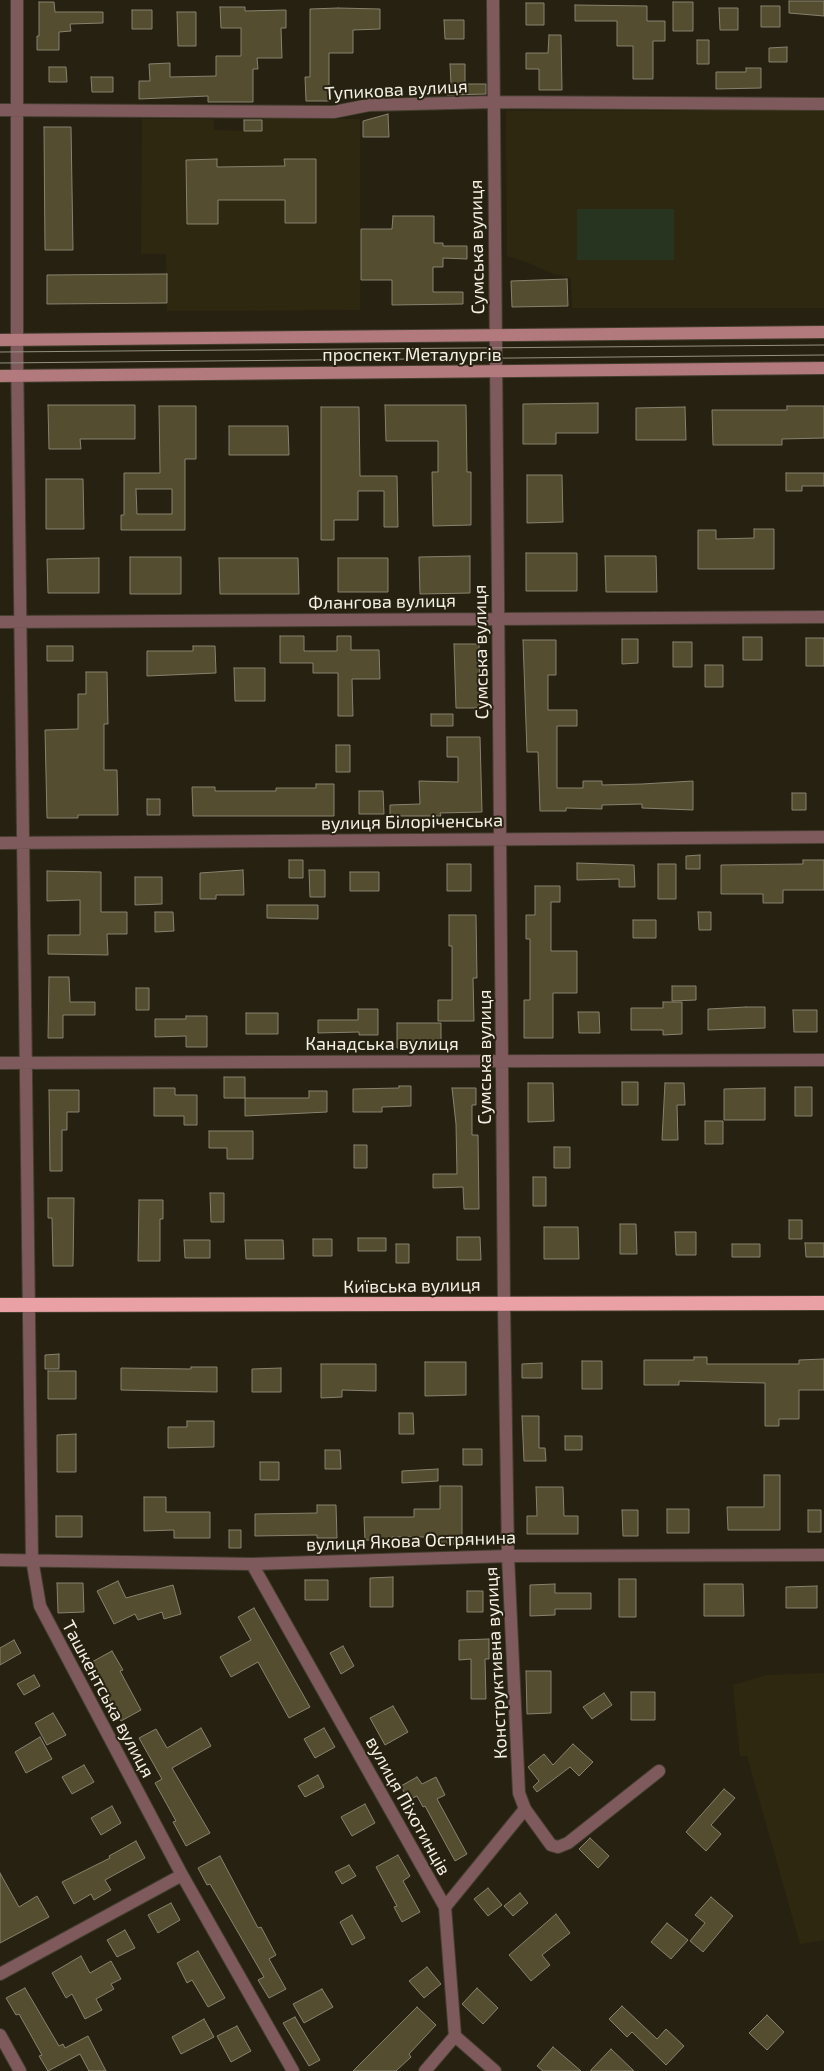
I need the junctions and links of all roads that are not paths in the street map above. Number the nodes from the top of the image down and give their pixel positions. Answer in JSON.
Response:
{"nodes":[{"id":1,"x":17,"y":0,"type":"edge"},
{"id":2,"x":493,"y":0,"type":"edge"},
{"id":3,"x":493,"y":102,"type":"junction"},
{"id":4,"x":824,"y":104,"type":"edge"},
{"id":5,"x":0,"y":110,"type":"edge"},
{"id":6,"x":16,"y":110,"type":"junction"},
{"id":7,"x":824,"y":332,"type":"edge"},
{"id":8,"x":496,"y":335,"type":"junction"},
{"id":9,"x":16,"y":339,"type":"junction"},
{"id":10,"x":0,"y":340,"type":"edge"},
{"id":11,"x":824,"y":368,"type":"edge"},
{"id":12,"x":496,"y":372,"type":"junction"},
{"id":13,"x":0,"y":376,"type":"edge"},
{"id":14,"x":17,"y":376,"type":"junction"},
{"id":15,"x":824,"y":617,"type":"edge"},
{"id":16,"x":498,"y":618,"type":"junction"},
{"id":17,"x":0,"y":622,"type":"edge"},
{"id":18,"x":20,"y":623,"type":"junction"},
{"id":19,"x":824,"y":837,"type":"edge"},
{"id":20,"x":501,"y":838,"type":"junction"},
{"id":21,"x":0,"y":843,"type":"edge"},
{"id":22,"x":22,"y":844,"type":"junction"},
{"id":23,"x":824,"y":1060,"type":"edge"},
{"id":24,"x":502,"y":1062,"type":"junction"},
{"id":25,"x":0,"y":1063,"type":"edge"},
{"id":26,"x":26,"y":1063,"type":"junction"},
{"id":27,"x":824,"y":1303,"type":"edge"},
{"id":28,"x":504,"y":1304,"type":"junction"},
{"id":29,"x":0,"y":1305,"type":"edge"},
{"id":30,"x":28,"y":1305,"type":"junction"},
{"id":31,"x":824,"y":1555,"type":"edge"},
{"id":32,"x":508,"y":1556,"type":"junction"},
{"id":33,"x":0,"y":1560,"type":"edge"},
{"id":34,"x":32,"y":1560,"type":"junction"},
{"id":35,"x":252,"y":1564,"type":"junction"},
{"id":36,"x":659,"y":1771,"type":"dead end"},
{"id":37,"x":525,"y":1809,"type":"junction"},
{"id":38,"x":182,"y":1875,"type":"junction"},
{"id":39,"x":445,"y":1907,"type":"junction"},
{"id":40,"x":0,"y":1974,"type":"edge"},
{"id":41,"x":0,"y":2036,"type":"edge"},
{"id":42,"x":455,"y":2036,"type":"junction"},
{"id":43,"x":20,"y":2071,"type":"edge"},
{"id":44,"x":292,"y":2071,"type":"edge"},
{"id":45,"x":425,"y":2071,"type":"edge"},
{"id":46,"x":494,"y":2071,"type":"edge"}],
"edges":[{"from":1,"to":6,"type":"street","name":"Ташкентська вулиця"},
{"from":2,"to":3,"type":"street","name":"Сумська вулиця"},
{"from":3,"to":4,"type":"street","name":"Тупикова вулиця"},
{"from":3,"to":6,"type":"street","name":"Тупикова вулиця"},
{"from":3,"to":8,"type":"street","name":"Сумська вулиця"},
{"from":5,"to":6,"type":"street","name":"Тупикова вулиця"},
{"from":6,"to":9,"type":"street","name":"Ташкентська вулиця"},
{"from":7,"to":8,"type":"main road","name":"проспект Металургів"},
{"from":8,"to":9,"type":"main road","name":"проспект Металургів"},
{"from":8,"to":12,"type":"street","name":"Сумська вулиця"},
{"from":9,"to":10,"type":"main road","name":"проспект Металургів"},
{"from":9,"to":14,"type":"street","name":"Ташкентська вулиця"},
{"from":11,"to":12,"type":"main road","name":"проспект Металургів"},
{"from":12,"to":14,"type":"main road","name":"проспект Металургів"},
{"from":12,"to":16,"type":"street","name":"Сумська вулиця"},
{"from":13,"to":14,"type":"main road","name":"проспект Металургів"},
{"from":14,"to":18,"type":"street","name":"Ташкентська вулиця"},
{"from":15,"to":16,"type":"street","name":"Флангова вулиця"},
{"from":16,"to":18,"type":"street","name":"Флангова вулиця"},
{"from":16,"to":20,"type":"street","name":"Сумська вулиця"},
{"from":17,"to":18,"type":"street","name":"Флангова вулиця"},
{"from":18,"to":22,"type":"street","name":"Ташкентська вулиця"},
{"from":19,"to":20,"type":"street","name":"вулиця Білоріченська"},
{"from":20,"to":22,"type":"street","name":"вулиця Білоріченська"},
{"from":20,"to":24,"type":"street","name":"Сумська вулиця"},
{"from":21,"to":22,"type":"street","name":"вулиця Білоріченська"},
{"from":22,"to":26,"type":"street","name":"Ташкентська вулиця"},
{"from":23,"to":24,"type":"street","name":"Канадська вулиця"},
{"from":24,"to":26,"type":"street","name":"Канадська вулиця"},
{"from":24,"to":28,"type":"street","name":"Сумська вулиця"},
{"from":25,"to":26,"type":"street","name":"Канадська вулиця"},
{"from":26,"to":30,"type":"street","name":"Ташкентська вулиця"},
{"from":27,"to":28,"type":"highway","name":"Київська вулиця"},
{"from":28,"to":30,"type":"highway","name":"Київська вулиця"},
{"from":28,"to":32,"type":"street","name":"Конструктивна вулиця"},
{"from":29,"to":30,"type":"highway","name":"Київська вулиця"},
{"from":30,"to":34,"type":"street","name":"Ташкентська вулиця"},
{"from":31,"to":32,"type":"street","name":"вулиця Якова Острянина"},
{"from":32,"to":35,"type":"street","name":"вулиця Якова Острянина"},
{"from":32,"to":37,"type":"street","name":"Конструктивна вулиця"},
{"from":33,"to":34,"type":"street","name":"вулиця Якова Острянина"},
{"from":34,"to":35,"type":"street","name":"вулиця Якова Острянина"},
{"from":34,"to":38,"type":"street","name":"Ташкентська вулиця"},
{"from":35,"to":39,"type":"street","name":"вулиця Піхотинців"},
{"from":36,"to":37,"type":"street","name":"Конструктивна вулиця"},
{"from":37,"to":39,"type":"street"},
{"from":38,"to":40,"type":"street"},
{"from":38,"to":44,"type":"street","name":"Ташкентська вулиця"},
{"from":39,"to":42,"type":"street","name":"вулиця Піхотинців"},
{"from":41,"to":43,"type":"street"},
{"from":42,"to":45,"type":"street"},
{"from":42,"to":46,"type":"street"}]}
